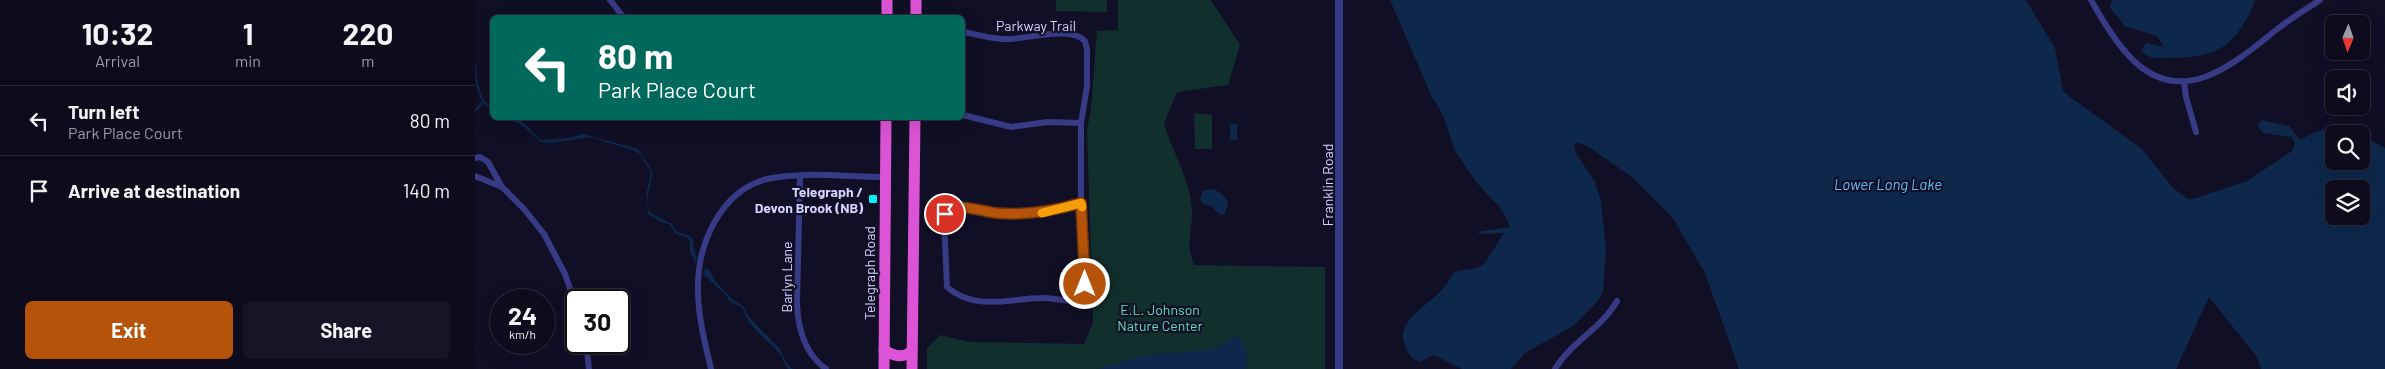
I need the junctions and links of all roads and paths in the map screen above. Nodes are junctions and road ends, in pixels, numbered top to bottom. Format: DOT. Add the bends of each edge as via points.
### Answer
graph roads {
  1 [pos="610,0"];
  2 [pos="887,0"];
  3 [pos="916,0"];
  4 [pos="1339,0"];
  5 [pos="2091,0"];
  6 [pos="2320,0"];
  7 [pos="622,15"];
  8 [pos="887,15"];
  9 [pos="916,15"];
  10 [pos="965,32"];
  11 [pos="2184,82"];
  12 [pos="965,116"];
  13 [pos="886,120"];
  14 [pos="915,120"];
  15 [pos="1081,123"];
  16 [pos="2196,132"];
  17 [pos="475,158"];
  18 [pos="475,176"];
  19 [pos="800,176"];
  20 [pos="885,177"];
  21 [pos="502,186"];
  22 [pos="1081,203"];
  23 [pos="570,289"];
  24 [pos="1617,301"];
  25 [pos="884,350"];
  26 [pos="912,351"];
  27 [pos="587,354"];
  28 [pos="589,369"];
  29 [pos="711,369"];
  30 [pos="826,369"];
  31 [pos="885,369"];
  32 [pos="912,369"];
  33 [pos="1339,369"];
  34 [pos="1555,369"];
  1 -- 7 [label="street"];
  2 -- 8 [label="highway"];
  3 -- 9 [label="highway"];
  4 -- 33 [label="street, Franklin Road"];
  5 -- 11 [label="street" via="2136,63 2157,76"];
  6 -- 11 [label="street" via="2240,60 2210,75"];
  10 -- 15 [label="street, Parkway Trail" via="1005,39 1045,34 1081,37 1087,45 1086,96"];
  11 -- 16 [label="street"];
  12 -- 15 [label="street" via="1011,127 1048,122"];
  13 -- 20 [label="highway, Telegraph Road"];
  14 -- 26 [label="highway"];
  15 -- 22 [label="street, Parkway Trail"];
  17 -- 21 [label="street" via="488,162"];
  18 -- 21 [label="street"];
  19 -- 20 [label="street"];
  19 -- 29 [label="street" via="768,179 748,186 727,203 711,230 699,269 698,290 700,322"];
  19 -- 30 [label="street, Barlyn Lane" via="799,326 811,353"];
  20 -- 25 [label="highway, Telegraph Road"];
  21 -- 23 [label="street" via="544,234"];
  22 -- 22 [label="street, Parkway Trail" via="1028,214 960,206 948,210 944,219 947,287 989,303 1079,297 1085,284"];
  24 -- 34 [label="street" via="1610,313"];
  25 -- 26 [label="highway" via="897,356"];
  25 -- 31 [label="highway, Telegraph Road"];
  26 -- 32 [label="highway"];
  27 -- 28 [label="street"];
}
